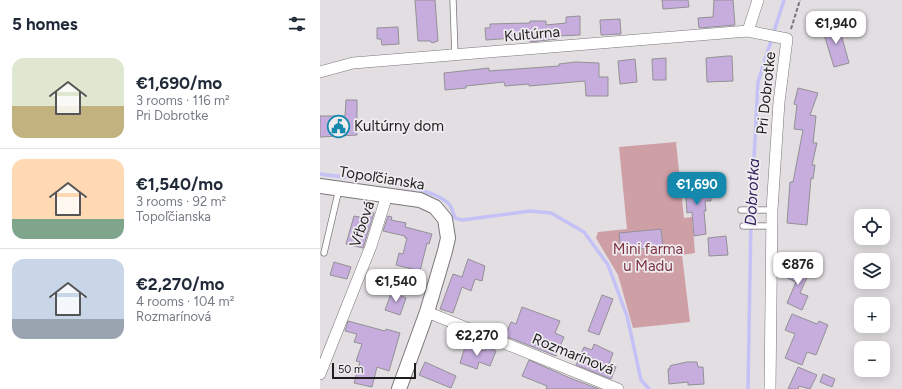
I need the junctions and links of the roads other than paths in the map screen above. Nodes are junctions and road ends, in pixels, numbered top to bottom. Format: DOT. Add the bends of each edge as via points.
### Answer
graph roads {
  1 [pos="453,0"];
  2 [pos="758,0"];
  3 [pos="748,31"];
  4 [pos="787,39"];
  5 [pos="455,55"];
  6 [pos="320,72"];
  7 [pos="320,186"];
  8 [pos="339,188"];
  9 [pos="388,195"];
  10 [pos="741,210"];
  11 [pos="772,210"];
  12 [pos="743,226"];
  13 [pos="772,226"];
  14 [pos="324,253"];
  15 [pos="427,312"];
  16 [pos="320,374"];
  17 [pos="399,389"];
  18 [pos="618,389"];
  19 [pos="770,389"];
  1 -- 5 [label="lane"];
  2 -- 3 [label="street"];
  3 -- 4 [label="street, Kultúrna"];
  3 -- 5 [label="street, Kultúrna"];
  4 -- 11 [label="street, Pri Dobrotke" via="779,102"];
  5 -- 6 [label="street, Kultúrna" via="353,63"];
  7 -- 8 [label="street, Topoľčianska"];
  8 -- 9 [label="street, Topoľčianska"];
  8 -- 14 [label="lane"];
  9 -- 15 [label="street, Topoľčianska" via="430,203 445,220 448,238"];
  9 -- 16 [label="street, Vŕbová" via="371,246"];
  10 -- 11 [label="lane"];
  11 -- 13 [label="street, Pri Dobrotke"];
  12 -- 13 [label="lane"];
  13 -- 19 [label="street, Pri Dobrotke"];
  15 -- 17 [label="street, Topoľčianska"];
  15 -- 18 [label="street, Rozmarínová"];
}
